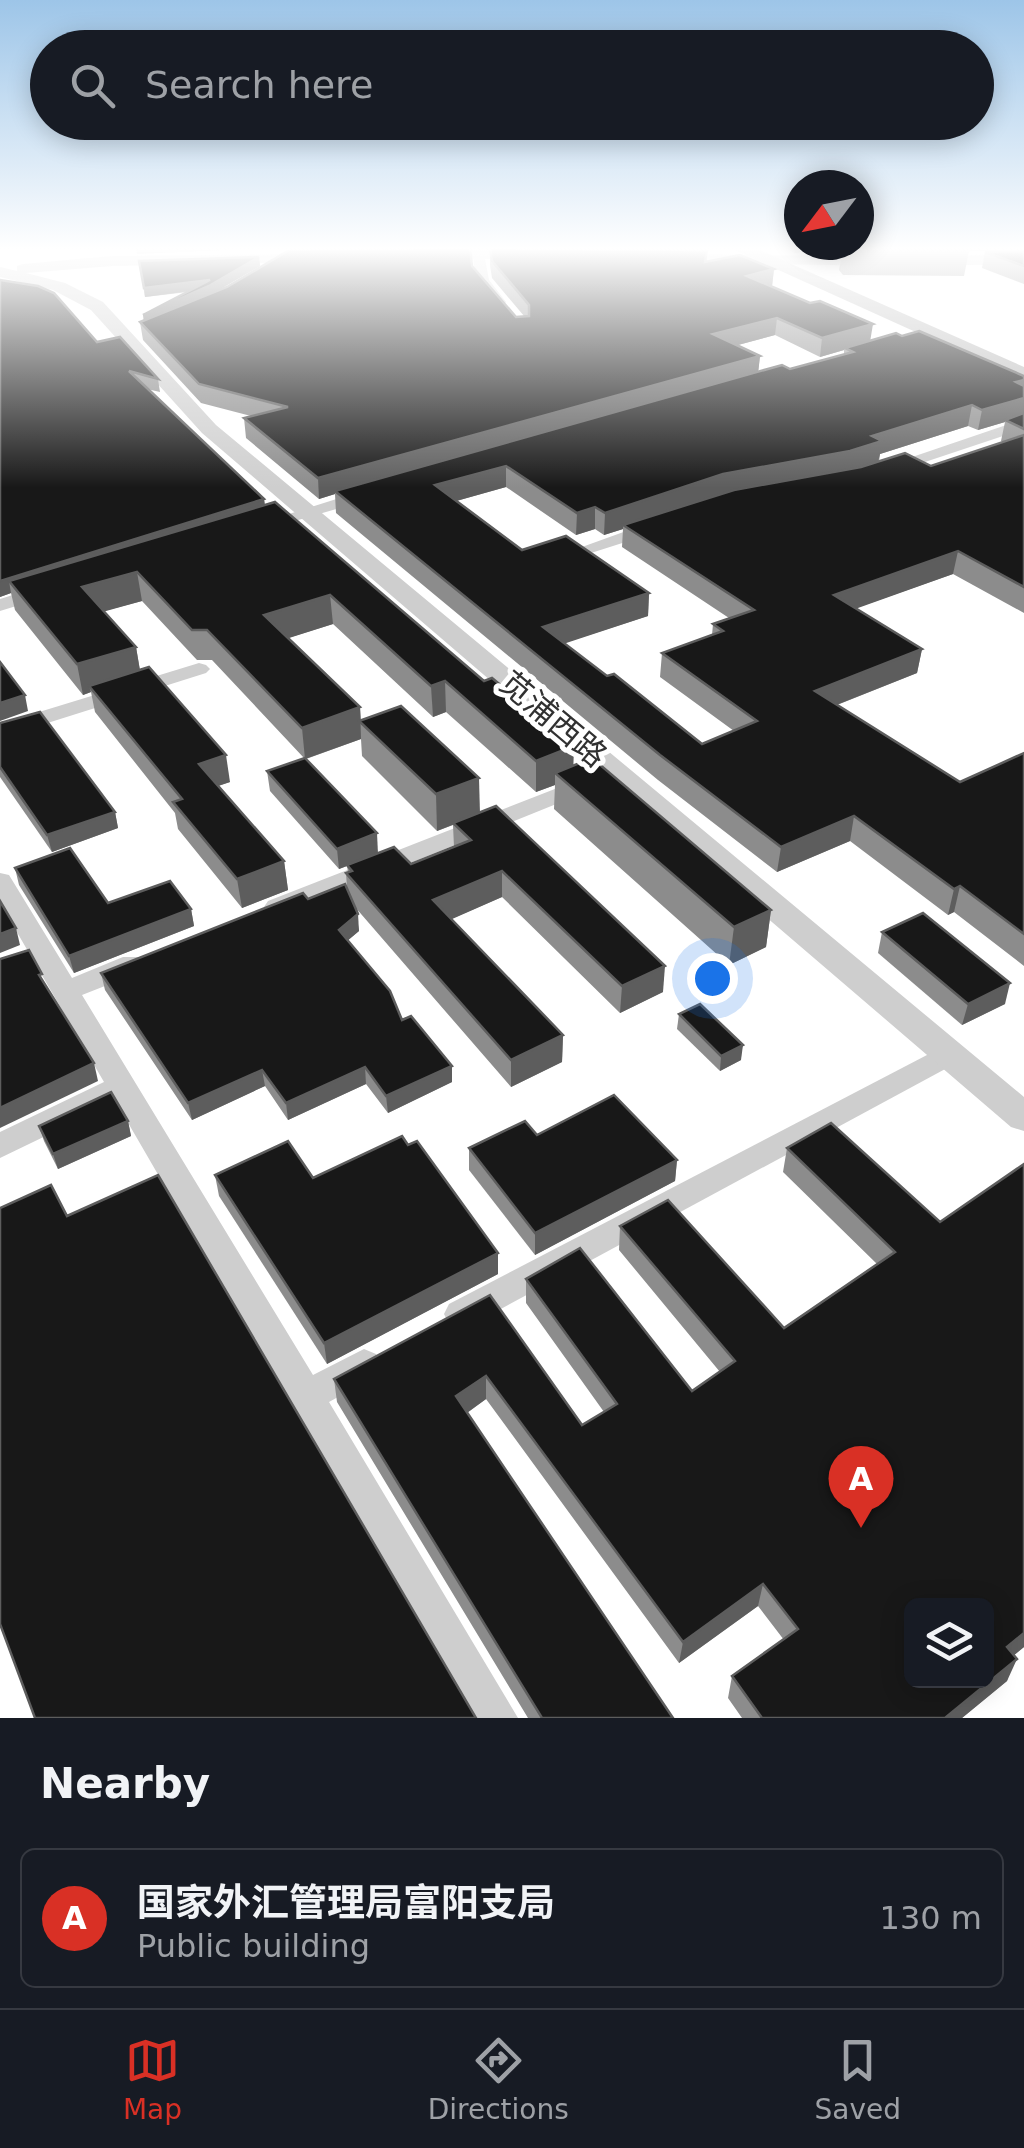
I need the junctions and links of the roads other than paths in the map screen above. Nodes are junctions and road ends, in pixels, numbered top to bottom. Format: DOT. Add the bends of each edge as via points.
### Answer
graph roads {
  1 [pos="138,327"];
  2 [pos="139,327"];
  3 [pos="910,327"];
  4 [pos="911,327"];
  5 [pos="926,335"];
  6 [pos="1024,364"];
  7 [pos="1024,375"];
  8 [pos="1024,424"];
  9 [pos="868,475"];
  10 [pos="376,492"];
  11 [pos="313,510"];
  12 [pos="676,520"];
  13 [pos="234,534"];
  14 [pos="590,547"];
  15 [pos="72,583"];
  16 [pos="0,605"];
  17 [pos="199,669"];
  18 [pos="0,731"];
  19 [pos="616,772"];
  20 [pos="0,881"];
  21 [pos="247,918"];
  22 [pos="155,955"];
  23 [pos="63,992"];
  24 [pos="950,1054"];
  25 [pos="123,1086"];
  26 [pos="1024,1092"];
  27 [pos="1024,1117"];
  28 [pos="0,1146"];
  29 [pos="428,1331"];
  30 [pos="394,1350"];
  31 [pos="307,1396"];
  32 [pos="496,1718"];
  1 -- 11 [label="street, 苋浦西路" via="208,429"];
  2 -- 11 [label="street, 苋浦西路" via="221,425"];
  3 -- 5 [label="main road"];
  4 -- 5 [label="main road"];
  5 -- 6 [label="main road"];
  5 -- 7 [label="main road"];
  8 -- 9 [label="street"];
  10 -- 11 [label="street"];
  11 -- 13 [label="street"];
  11 -- 19 [label="street, 苋浦西路"];
  11 -- 26 [label="street, 苋浦西路"];
  12 -- 14 [label="street"];
  15 -- 16 [label="street"];
  17 -- 18 [label="street"];
  19 -- 21 [label="street"];
  19 -- 24 [label="street, 苋浦西路"];
  20 -- 23 [label="street" via="26,956"];
  22 -- 23 [label="street"];
  23 -- 25 [label="street"];
  24 -- 27 [label="street, 苋浦西路"];
  24 -- 29 [label="street"];
  25 -- 28 [label="street"];
  25 -- 31 [label="street"];
  30 -- 31 [label="street"];
  31 -- 32 [label="street"];
}
